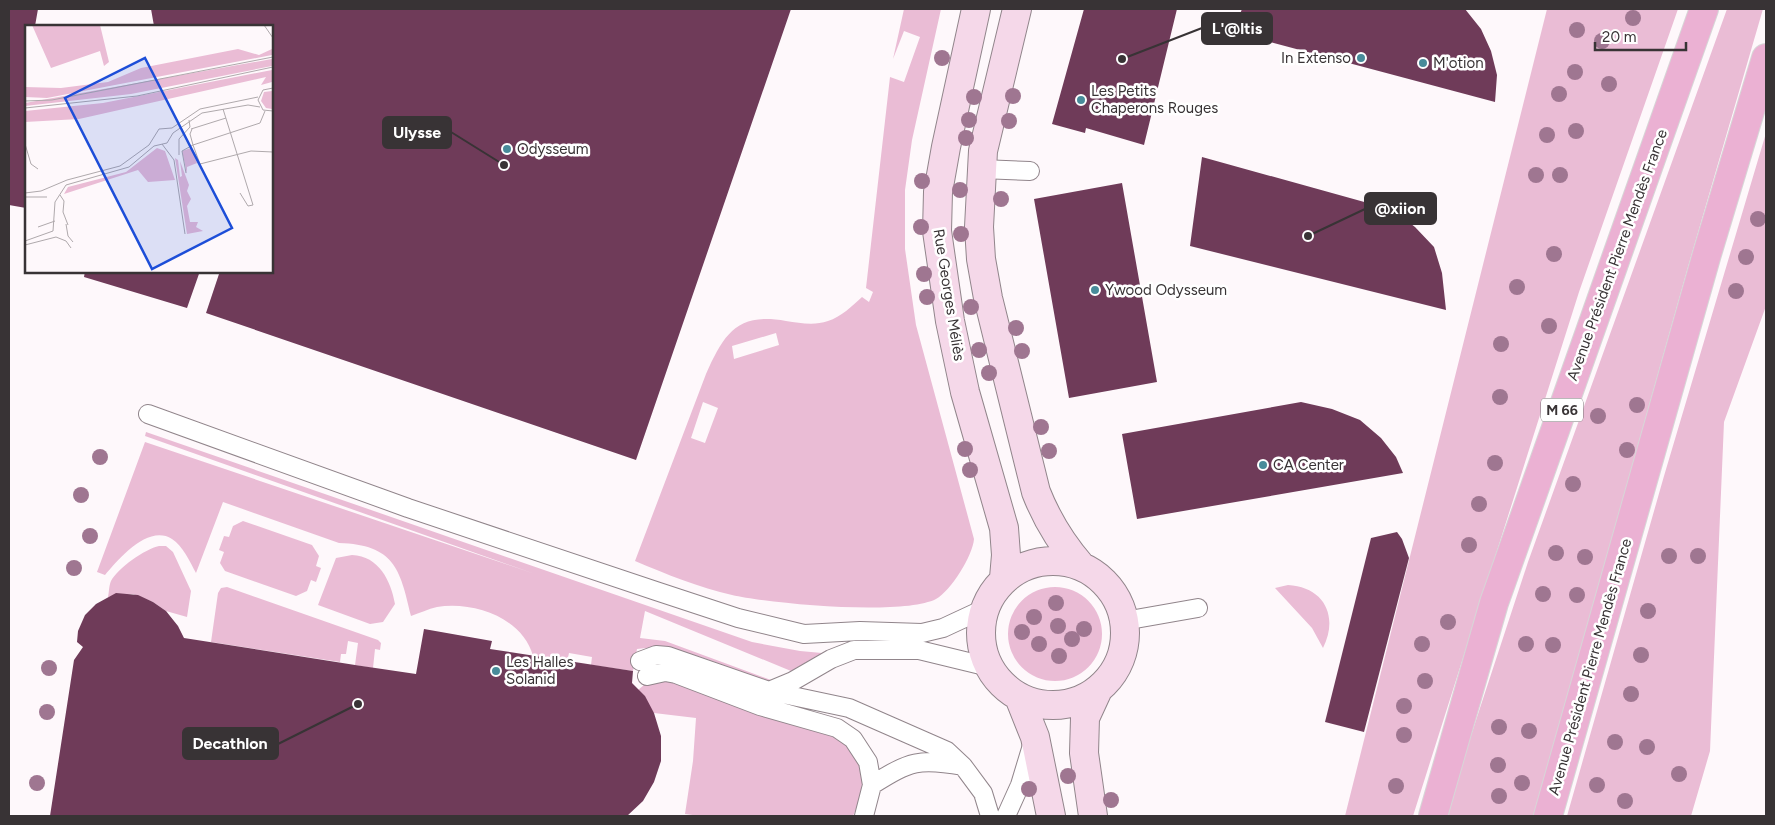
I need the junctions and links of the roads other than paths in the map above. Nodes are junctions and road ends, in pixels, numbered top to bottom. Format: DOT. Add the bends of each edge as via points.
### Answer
graph roads {
  1 [pos="976,9"];
  2 [pos="1016,9"];
  3 [pos="1704,9"];
  4 [pos="1766,58"];
  5 [pos="981,168"];
  6 [pos="1030,171"];
  7 [pos="148,414"];
  8 [pos="1081,566"];
  9 [pos="1004,578"];
  10 [pos="986,608"];
  11 [pos="1198,608"];
  12 [pos="1124,621"];
  13 [pos="989,667"];
  14 [pos="769,691"];
  15 [pos="1097,692"];
  16 [pos="1019,697"];
  17 [pos="1034,737"];
  18 [pos="963,766"];
  19 [pos="872,785"];
  20 [pos="864,816"];
  21 [pos="990,816"];
  22 [pos="1006,816"];
  23 [pos="1051,816"];
  24 [pos="1093,816"];
  25 [pos="1433,816"];
  26 [pos="1548,816"];
  1 -- 9 [label="street, Rue Georges Méliès" via="944,156 938,192 937,231 950,321 965,392 1004,528"];
  2 -- 5 [label="street"];
  3 -- 25 [label="main road, Avenue Président Pierre Mendès France / M 66" via="1494,603"];
  4 -- 26 [label="main road, Avenue Président Pierre Mendès France" via="1707,254"];
  5 -- 6 [label="lane"];
  5 -- 8 [label="street" via="981,259 1034,482 1046,518"];
  7 -- 10 [label="lane" via="408,508 738,618 795,632 922,632 943,628"];
  8 -- 9 [label="street" via="1056,561 1031,564"];
  8 -- 12 [label="street" via="1107,583 1122,609"];
  9 -- 10 [label="street"];
  10 -- 13 [label="street" via="981,628 982,648"];
  11 -- 12 [label="lane"];
  12 -- 15 [label="street" via="1126,640 1117,669"];
  13 -- 14 [label="lane" via="919,650 854,650"];
  13 -- 16 [label="street" via="1002,684"];
  14 -- 18 [label="lane" via="848,708 947,752"];
  14 -- 19 [label="lane" via="668,656 656,655 644,668 676,674 760,706 837,728 853,739 864,755"];
  15 -- 16 [label="street" via="1072,704 1045,706"];
  15 -- 24 [label="street" via="1085,718 1084,752"];
  16 -- 17 [label="street"];
  17 -- 22 [label="lane" via="1020,786"];
  17 -- 23 [label="street"];
  18 -- 19 [label="lane" via="921,761"];
  18 -- 21 [label="lane" via="983,793"];
  19 -- 20 [label="lane"];
}
